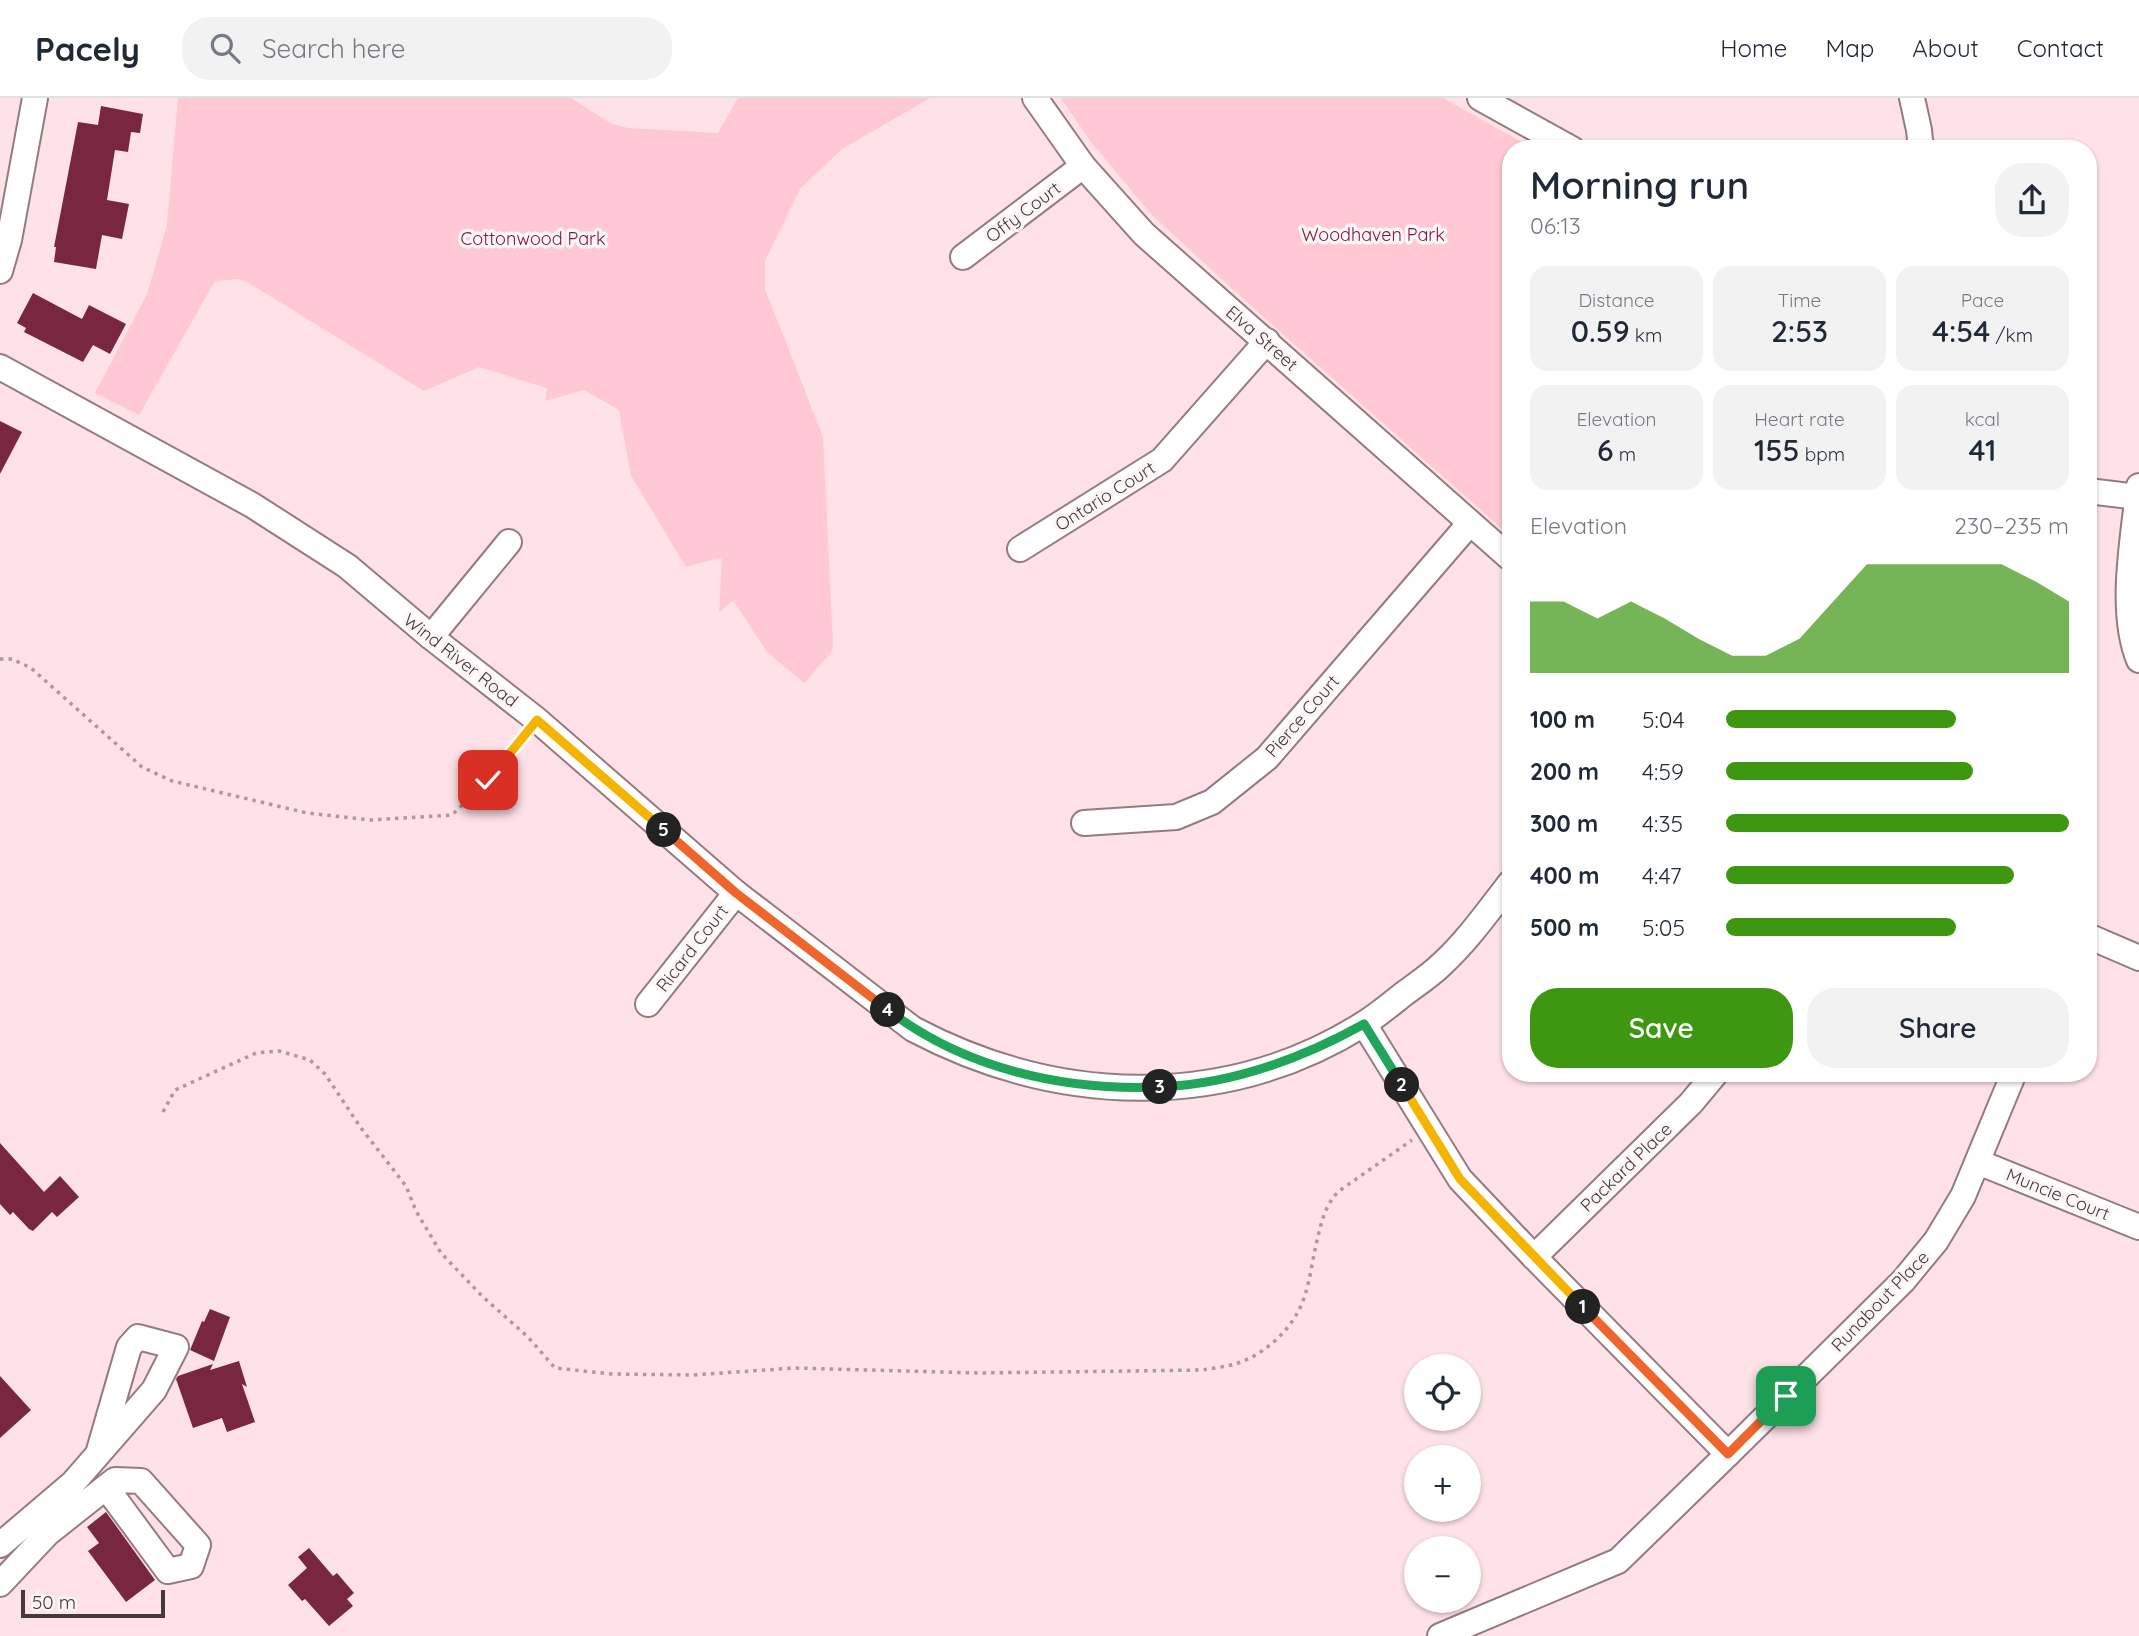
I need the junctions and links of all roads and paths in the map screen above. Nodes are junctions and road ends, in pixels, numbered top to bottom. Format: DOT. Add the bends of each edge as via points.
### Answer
graph roads {
  1 [pos="34,98"];
  2 [pos="1035,98"];
  3 [pos="1480,98"];
  4 [pos="1912,98"];
  5 [pos="1556,140"];
  6 [pos="1920,140"];
  7 [pos="1083,166"];
  8 [pos="963,257"];
  9 [pos="0,271"];
  10 [pos="1267,341"];
  11 [pos="0,367"];
  12 [pos="2097,491"];
  13 [pos="2138,492"];
  14 [pos="1470,523"];
  15 [pos="509,542"];
  16 [pos="1020,549"];
  17 [pos="1502,551"];
  18 [pos="430,637"];
  19 [pos="0,659"];
  20 [pos="2139,660"];
  21 [pos="537,720"];
  22 [pos="1084,823"];
  23 [pos="736,893"];
  24 [pos="1502,893"];
  25 [pos="2097,940"];
  26 [pos="2139,958"];
  27 [pos="648,1004"];
  28 [pos="1364,1024"];
  29 [pos="1708,1082"];
  30 [pos="2010,1082"];
  31 [pos="163,1112"];
  32 [pos="1428,1129"];
  33 [pos="1978,1162"];
  34 [pos="2139,1227"];
  35 [pos="1534,1258"];
  36 [pos="98,1454"];
  37 [pos="1728,1454"];
  38 [pos="106,1487"];
  39 [pos="0,1545"];
  40 [pos="0,1584"];
  41 [pos="1440,1636"];
  1 -- 9 [label="street"];
  2 -- 7 [label="street, Elva Street"];
  3 -- 5 [label="street"];
  4 -- 6 [label="street"];
  7 -- 8 [label="street, Offy Court"];
  7 -- 10 [label="street, Elva Street" via="1152,242"];
  10 -- 14 [label="street, Elva Street"];
  10 -- 16 [label="street, Ontario Court" via="1162,460"];
  11 -- 18 [label="street, Wind River Road" via="252,505 347,566"];
  12 -- 13 [label="street"];
  13 -- 20 [label="street" via="2129,623"];
  14 -- 17 [label="street, Elva Street"];
  14 -- 22 [label="street, Pierce Court" via="1267,758 1212,802 1176,817"];
  15 -- 18 [label="street"];
  18 -- 21 [label="street, Wind River Road"];
  19 -- 21 [label="path" via="31,668 142,767 172,780 307,814 371,820 452,816"];
  21 -- 23 [label="street, Wind River Road"];
  23 -- 27 [label="street, Ricard Court"];
  23 -- 28 [label="street, Wind River Road" via="913,1029 972,1058 1036,1077 1124,1088 1204,1083 1271,1067"];
  24 -- 28 [label="street, Wind River Road" via="1443,964"];
  25 -- 26 [label="street"];
  28 -- 32 [label="street"];
  29 -- 35 [label="street, Packard Place"];
  30 -- 33 [label="street, Runabout Place"];
  31 -- 32 [label="path" via="174,1090 256,1053 279,1051 310,1060 406,1186 441,1252 474,1287 555,1368 612,1374 693,1375 794,1368 979,1373 1203,1370 1234,1364 1271,1343 1293,1320 1304,1300 1331,1199"];
  32 -- 35 [label="street" via="1460,1179"];
  33 -- 34 [label="street, Muncie Court"];
  33 -- 37 [label="street, Runabout Place" via="1936,1241 1903,1281"];
  35 -- 37 [label="street"];
  36 -- 39 [label="street" via="73,1483"];
  37 -- 41 [label="street, Runabout Place" via="1618,1561"];
  38 -- 40 [label="street" via="48,1533"];
}
